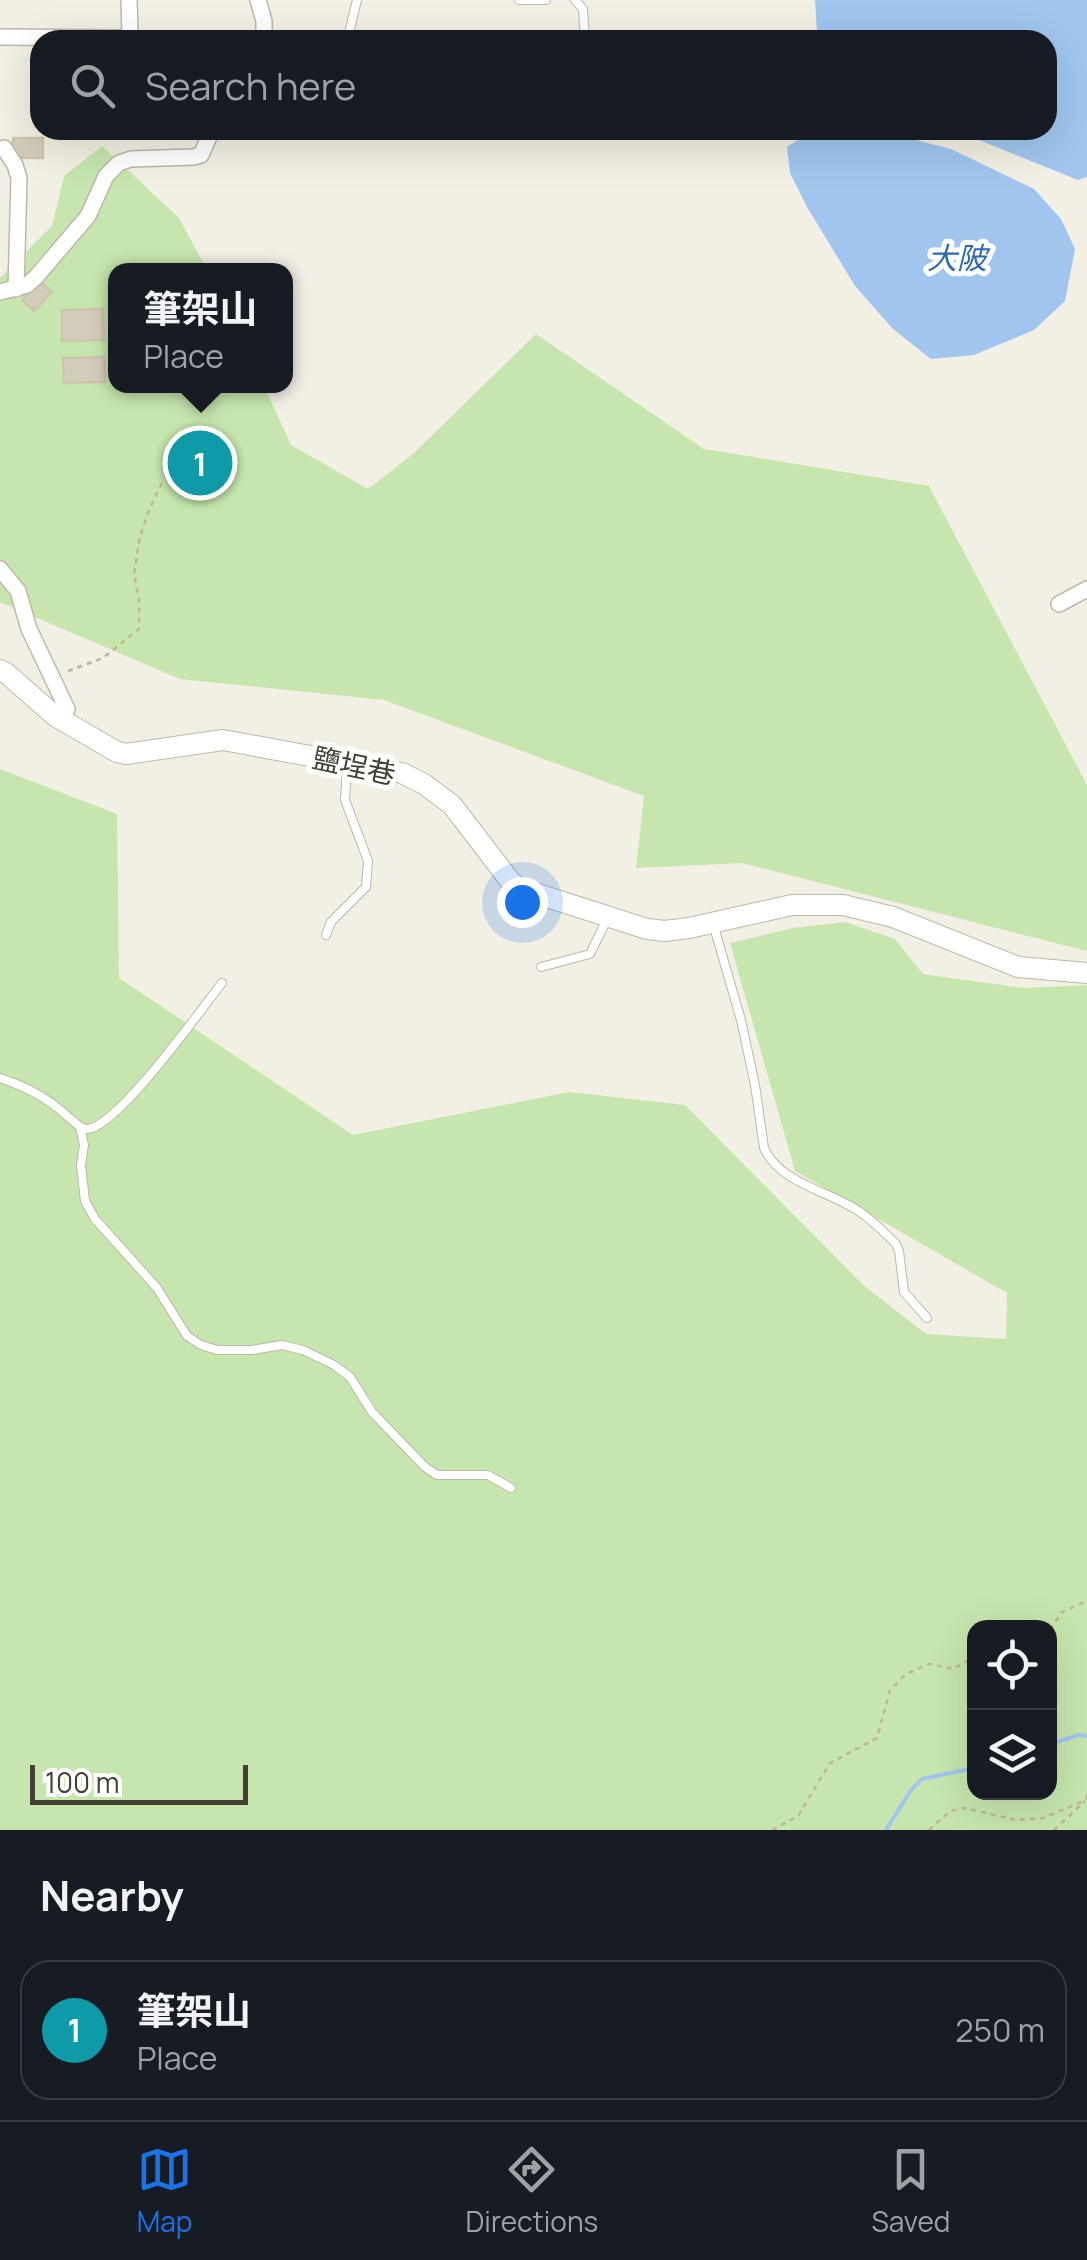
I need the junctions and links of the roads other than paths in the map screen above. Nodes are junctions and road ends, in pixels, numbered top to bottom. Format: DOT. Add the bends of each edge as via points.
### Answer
graph roads {
  1 [pos="129,0"];
  2 [pos="258,0"];
  3 [pos="358,0"];
  4 [pos="520,0"];
  5 [pos="546,0"];
  6 [pos="575,0"];
  7 [pos="130,30"];
  8 [pos="265,30"];
  9 [pos="350,30"];
  10 [pos="584,30"];
  11 [pos="0,37"];
  12 [pos="30,37"];
  13 [pos="208,140"];
  14 [pos="4,148"];
  15 [pos="8,290"];
  16 [pos="0,569"];
  17 [pos="1087,588"];
  18 [pos="1059,604"];
  19 [pos="0,670"];
  20 [pos="56,716"];
  21 [pos="348,762"];
  22 [pos="610,915"];
  23 [pos="712,923"];
  24 [pos="326,935"];
  25 [pos="541,967"];
  26 [pos="1087,973"];
  27 [pos="222,983"];
  28 [pos="0,1078"];
  29 [pos="80,1127"];
  30 [pos="926,1318"];
  31 [pos="511,1488"];
  1 -- 7 [label="street"];
  2 -- 8 [label="street"];
  3 -- 9 [label="lane"];
  4 -- 5 [label="lane"];
  6 -- 10 [label="lane"];
  11 -- 12 [label="street"];
  13 -- 15 [label="street" via="201,155 131,159 110,169 79,228 28,285"];
  14 -- 15 [label="street" via="19,178"];
  16 -- 20 [label="street" via="18,591 67,709"];
  17 -- 18 [label="street"];
  19 -- 20 [label="street, 鹽埕巷"];
  20 -- 21 [label="street, 鹽埕巷" via="126,754 223,740"];
  21 -- 22 [label="street, 鹽埕巷" via="402,772 440,795 522,889"];
  21 -- 24 [label="lane" via="345,800 368,861 366,887"];
  22 -- 23 [label="street, 鹽埕巷" via="665,931"];
  22 -- 25 [label="lane" via="590,954"];
  23 -- 26 [label="street, 鹽埕巷" via="792,905 843,906 893,917 1018,967"];
  23 -- 30 [label="lane" via="741,1020 768,1157 860,1212 896,1244 904,1292"];
  27 -- 29 [label="lane" via="130,1099 95,1127"];
  28 -- 29 [label="lane" via="32,1091"];
  29 -- 31 [label="lane" via="85,1201 187,1336 217,1350 282,1345 334,1365 425,1468 437,1475 488,1475"];
}
